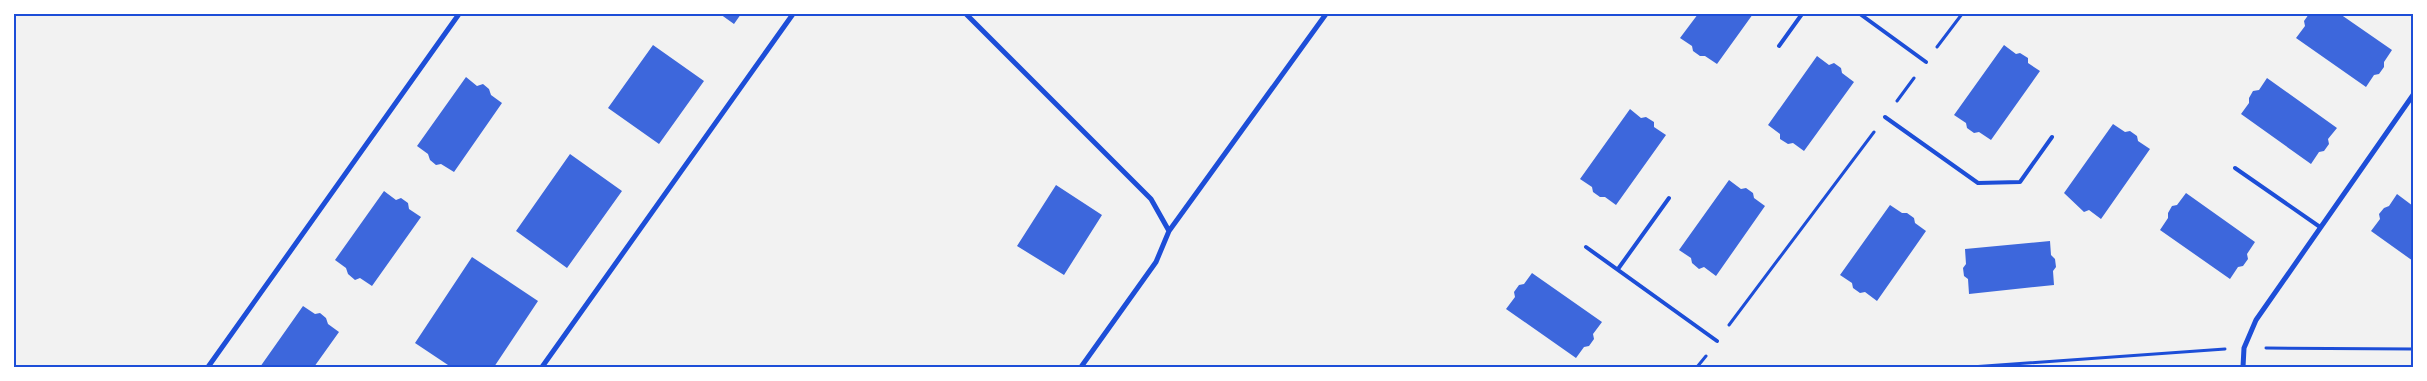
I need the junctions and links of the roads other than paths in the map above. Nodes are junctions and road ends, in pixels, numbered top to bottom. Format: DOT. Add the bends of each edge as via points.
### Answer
graph roads {
  1 [pos="459,14"];
  2 [pos="793,14"];
  3 [pos="966,14"];
  4 [pos="1326,14"];
  5 [pos="1802,14"];
  6 [pos="1860,14"];
  7 [pos="1779,46"];
  8 [pos="1926,62"];
  9 [pos="2413,95"];
  10 [pos="1885,117"];
  11 [pos="2052,137"];
  12 [pos="2235,168"];
  13 [pos="1669,198"];
  14 [pos="2320,228"];
  15 [pos="1169,231"];
  16 [pos="1586,247"];
  17 [pos="1618,270"];
  18 [pos="1717,341"];
  19 [pos="208,367"];
  20 [pos="542,367"];
  21 [pos="1081,367"];
  22 [pos="2243,367"];
  1 -- 19 [label="street"];
  2 -- 20 [label="street"];
  3 -- 15 [label="street" via="1151,198"];
  4 -- 15 [label="street"];
  5 -- 7 [label="lane"];
  6 -- 8 [label="lane"];
  9 -- 14 [label="street"];
  10 -- 11 [label="lane" via="1978,183 2020,182"];
  12 -- 14 [label="lane"];
  13 -- 17 [label="lane"];
  14 -- 22 [label="street" via="2256,320 2244,348"];
  15 -- 21 [label="street" via="1156,262"];
  16 -- 17 [label="lane"];
  17 -- 18 [label="lane"];
}
